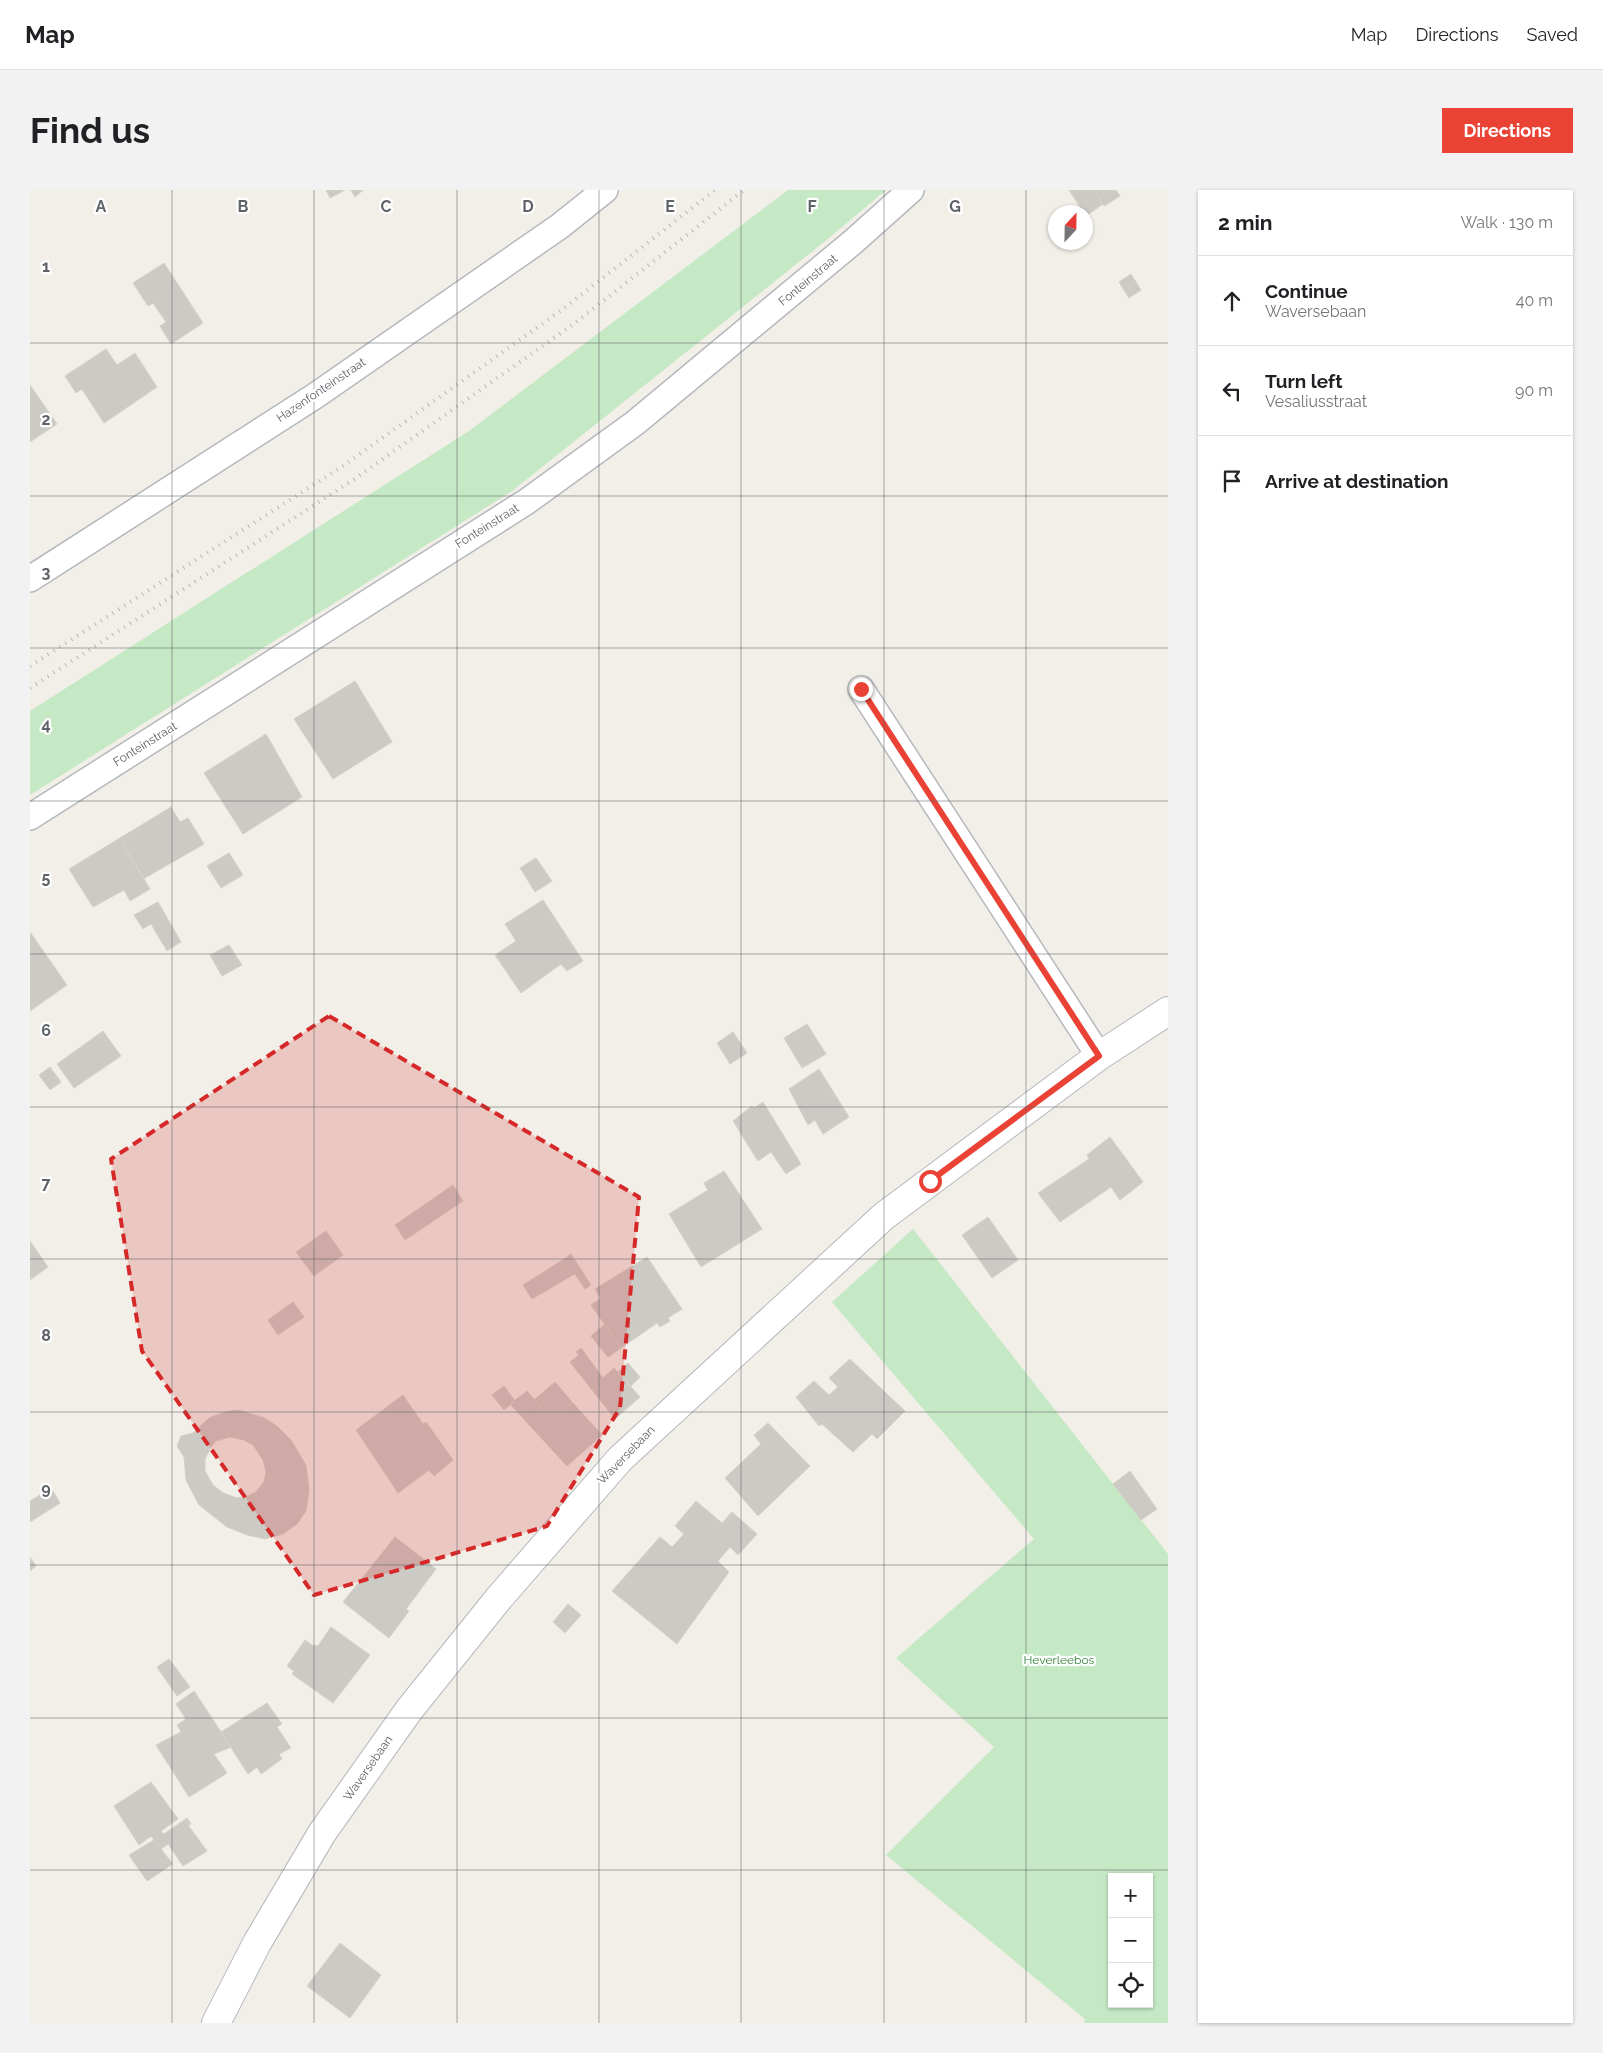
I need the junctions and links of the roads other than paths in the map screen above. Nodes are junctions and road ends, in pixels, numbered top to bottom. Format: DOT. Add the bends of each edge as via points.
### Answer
graph roads {
  1 [pos="604,190"];
  2 [pos="910,190"];
  3 [pos="30,579"];
  4 [pos="861,689"];
  5 [pos="30,817"];
  6 [pos="1168,1011"];
  7 [pos="1099,1056"];
  8 [pos="216,2023"];
  1 -- 3 [label="street, Hazenfonteinstraat" via="560,226 315,396"];
  2 -- 5 [label="street, Fonteinstraat" via="854,241 635,423 526,502"];
  4 -- 7 [label="street"];
  6 -- 7 [label="street, Waversebaan"];
  7 -- 8 [label="street, Waversebaan" via="884,1216 620,1458 499,1598 409,1710 322,1833 257,1943"];
}
